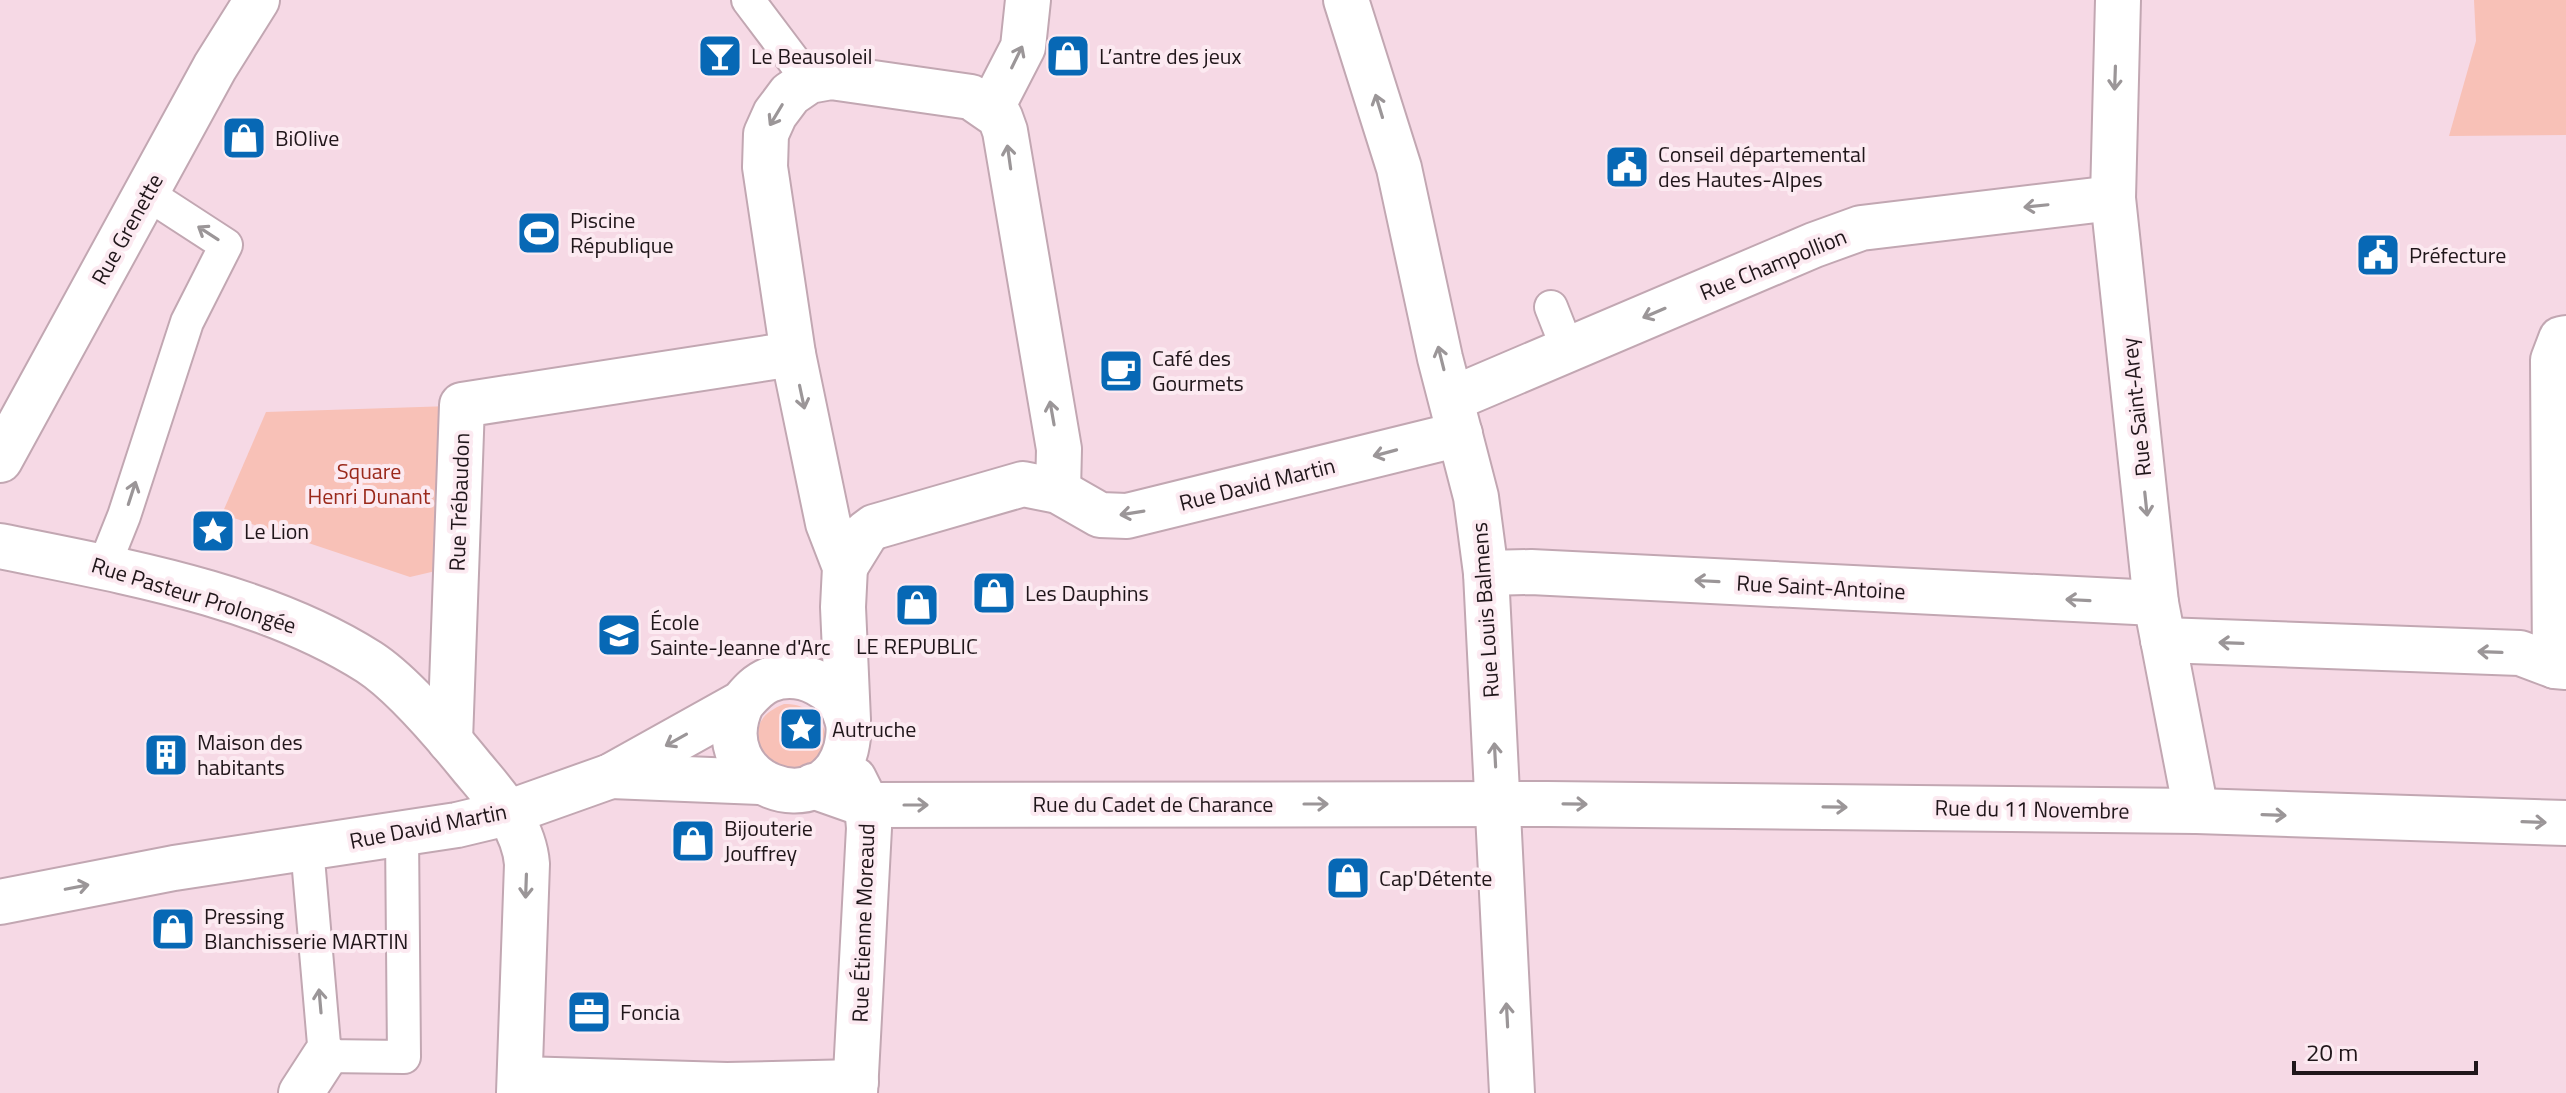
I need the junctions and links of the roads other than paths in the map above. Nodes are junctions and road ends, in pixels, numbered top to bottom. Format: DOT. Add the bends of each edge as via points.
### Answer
graph roads {
  1 [pos="257,0"];
  2 [pos="748,0"];
  3 [pos="1028,0"];
  4 [pos="1346,0"];
  5 [pos="2118,0"];
  6 [pos="809,81"];
  7 [pos="991,109"];
  8 [pos="146,193"];
  9 [pos="2113,198"];
  10 [pos="1551,307"];
  11 [pos="2566,338"];
  12 [pos="1568,350"];
  13 [pos="793,354"];
  14 [pos="1456,416"];
  15 [pos="0,460"];
  16 [pos="1058,491"];
  17 [pos="0,546"];
  18 [pos="104,566"];
  19 [pos="1486,573"];
  20 [pos="844,587"];
  21 [pos="2160,622"];
  22 [pos="2560,666"];
  23 [pos="786,676"];
  24 [pos="742,703"];
  25 [pos="450,741"];
  26 [pos="835,755"];
  27 [pos="611,776"];
  28 [pos="760,782"];
  29 [pos="1497,804"];
  30 [pos="867,805"];
  31 [pos="2196,811"];
  32 [pos="507,813"];
  33 [pos="2566,823"];
  34 [pos="402,833"];
  35 [pos="307,847"];
  36 [pos="0,902"];
  37 [pos="325,1056"];
  38 [pos="519,1086"];
  39 [pos="855,1088"];
  40 [pos="301,1093"];
  41 [pos="1512,1093"];
  1 -- 8 [label="street, Rue Grenette"];
  2 -- 6 [label="lane"];
  7 -- 3 [label="street, one-way" via="1023,47"];
  14 -- 4 [label="street, Rue Louis Balmens, one-way" via="1399,168"];
  5 -- 9 [label="street, Rue Saint-Arey, one-way"];
  6 -- 7 [label="street" via="831,77 960,94"];
  6 -- 13 [label="street, one-way" via="790,94 766,134 765,167"];
  16 -- 7 [label="street, one-way" via="1059,449 1005,131"];
  8 -- 15 [label="street, Rue Grenette"];
  18 -- 8 [label="lane, one-way" via="187,322 226,245"];
  9 -- 12 [label="street, Rue Champollion, one-way" via="1861,228"];
  9 -- 21 [label="street, Rue Saint-Arey, one-way"];
  10 -- 12 [label="lane"];
  11 -- 22 [label="street" via="2553,360"];
  12 -- 14 [label="street, Rue Champollion"];
  13 -- 20 [label="street, one-way"];
  13 -- 25 [label="street, Rue Trébaudon" via="462,405"];
  14 -- 16 [label="street, Rue David Martin, one-way" via="1127,516 1100,515"];
  14 -- 19 [label="street, Rue Louis Balmens" via="1476,497"];
  16 -- 20 [label="street, Rue David Martin" via="1023,484 887,522 866,533"];
  17 -- 18 [label="street, Rue Pasteur Prolongée"];
  18 -- 25 [label="street, Rue Pasteur Prolongée" via="231,601 314,632 371,664"];
  21 -- 19 [label="street, Rue Saint-Antoine, one-way" via="1531,572"];
  29 -- 19 [label="street, Rue Louis Balmens, one-way"];
  20 -- 23 [label="street, Rue David Martin"];
  20 -- 26 [label="street"];
  22 -- 21 [label="street, Rue Saint-Antoine, one-way" via="2520,653"];
  21 -- 31 [label="street, Rue Saint-Arey"];
  23 -- 24 [label="street, Rue David Martin" via="769,680"];
  23 -- 26 [label="street, Rue Étienne Moreaud" via="818,682 842,705"];
  24 -- 27 [label="street, Rue David Martin, one-way"];
  24 -- 28 [label="street" via="735,717 735,746"];
  25 -- 32 [label="street, Rue Pasteur Prolongée"];
  26 -- 28 [label="street" via="800,791"];
  26 -- 30 [label="street, Rue Étienne Moreaud"];
  27 -- 28 [label="street"];
  27 -- 32 [label="street, Rue David Martin"];
  30 -- 29 [label="street, Rue du Cadet de Charance, one-way"];
  29 -- 31 [label="street, Rue du 11 Novembre, one-way"];
  41 -- 29 [label="street, Rue Louis Balmens, one-way"];
  30 -- 39 [label="street, Rue Étienne Moreaud"];
  31 -- 33 [label="street, Rue du 11 Novembre, one-way"];
  32 -- 34 [label="street, Rue David Martin"];
  32 -- 38 [label="street, Rue Pasteur Prolongée, one-way" via="525,845 527,864"];
  34 -- 35 [label="street, Rue David Martin"];
  34 -- 37 [label="lane" via="404,1057"];
  36 -- 35 [label="street, Rue David Martin, one-way"];
  37 -- 35 [label="lane, one-way"];
  37 -- 40 [label="street"];
  38 -- 39 [label="street"];
}
